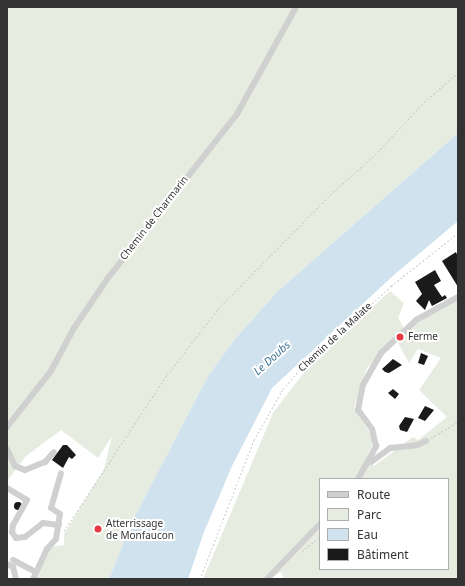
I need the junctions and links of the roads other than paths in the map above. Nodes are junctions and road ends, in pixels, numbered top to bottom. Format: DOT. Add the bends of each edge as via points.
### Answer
graph roads {
  1 [pos="296,7"];
  2 [pos="458,297"];
  3 [pos="7,427"];
  4 [pos="426,441"];
  5 [pos="7,449"];
  6 [pos="54,452"];
  7 [pos="369,463"];
  8 [pos="61,473"];
  9 [pos="359,478"];
  10 [pos="7,488"];
  11 [pos="59,525"];
  12 [pos="319,525"];
  13 [pos="13,560"];
  14 [pos="7,564"];
  15 [pos="36,572"];
  16 [pos="16,579"];
  17 [pos="33,579"];
  18 [pos="267,579"];
  1 -- 3 [label="street, Chemin de Charmarin" via="237,114 108,278 74,328 51,371"];
  2 -- 7 [label="street" via="416,320 381,353 373,367 358,400 360,416 376,437 376,446"];
  4 -- 7 [label="street" via="390,448"];
  5 -- 6 [label="street" via="15,466 25,470 46,462"];
  7 -- 9 [label="street"];
  8 -- 11 [label="street" via="51,508 60,514"];
  10 -- 11 [label="street" via="27,500 13,525 12,532 16,538 24,537 43,523"];
  11 -- 15 [label="street" via="56,540 47,550"];
  12 -- 18 [label="street"];
  13 -- 15 [label="street"];
  14 -- 16 [label="street" via="13,567"];
  15 -- 17 [label="street"];
}
